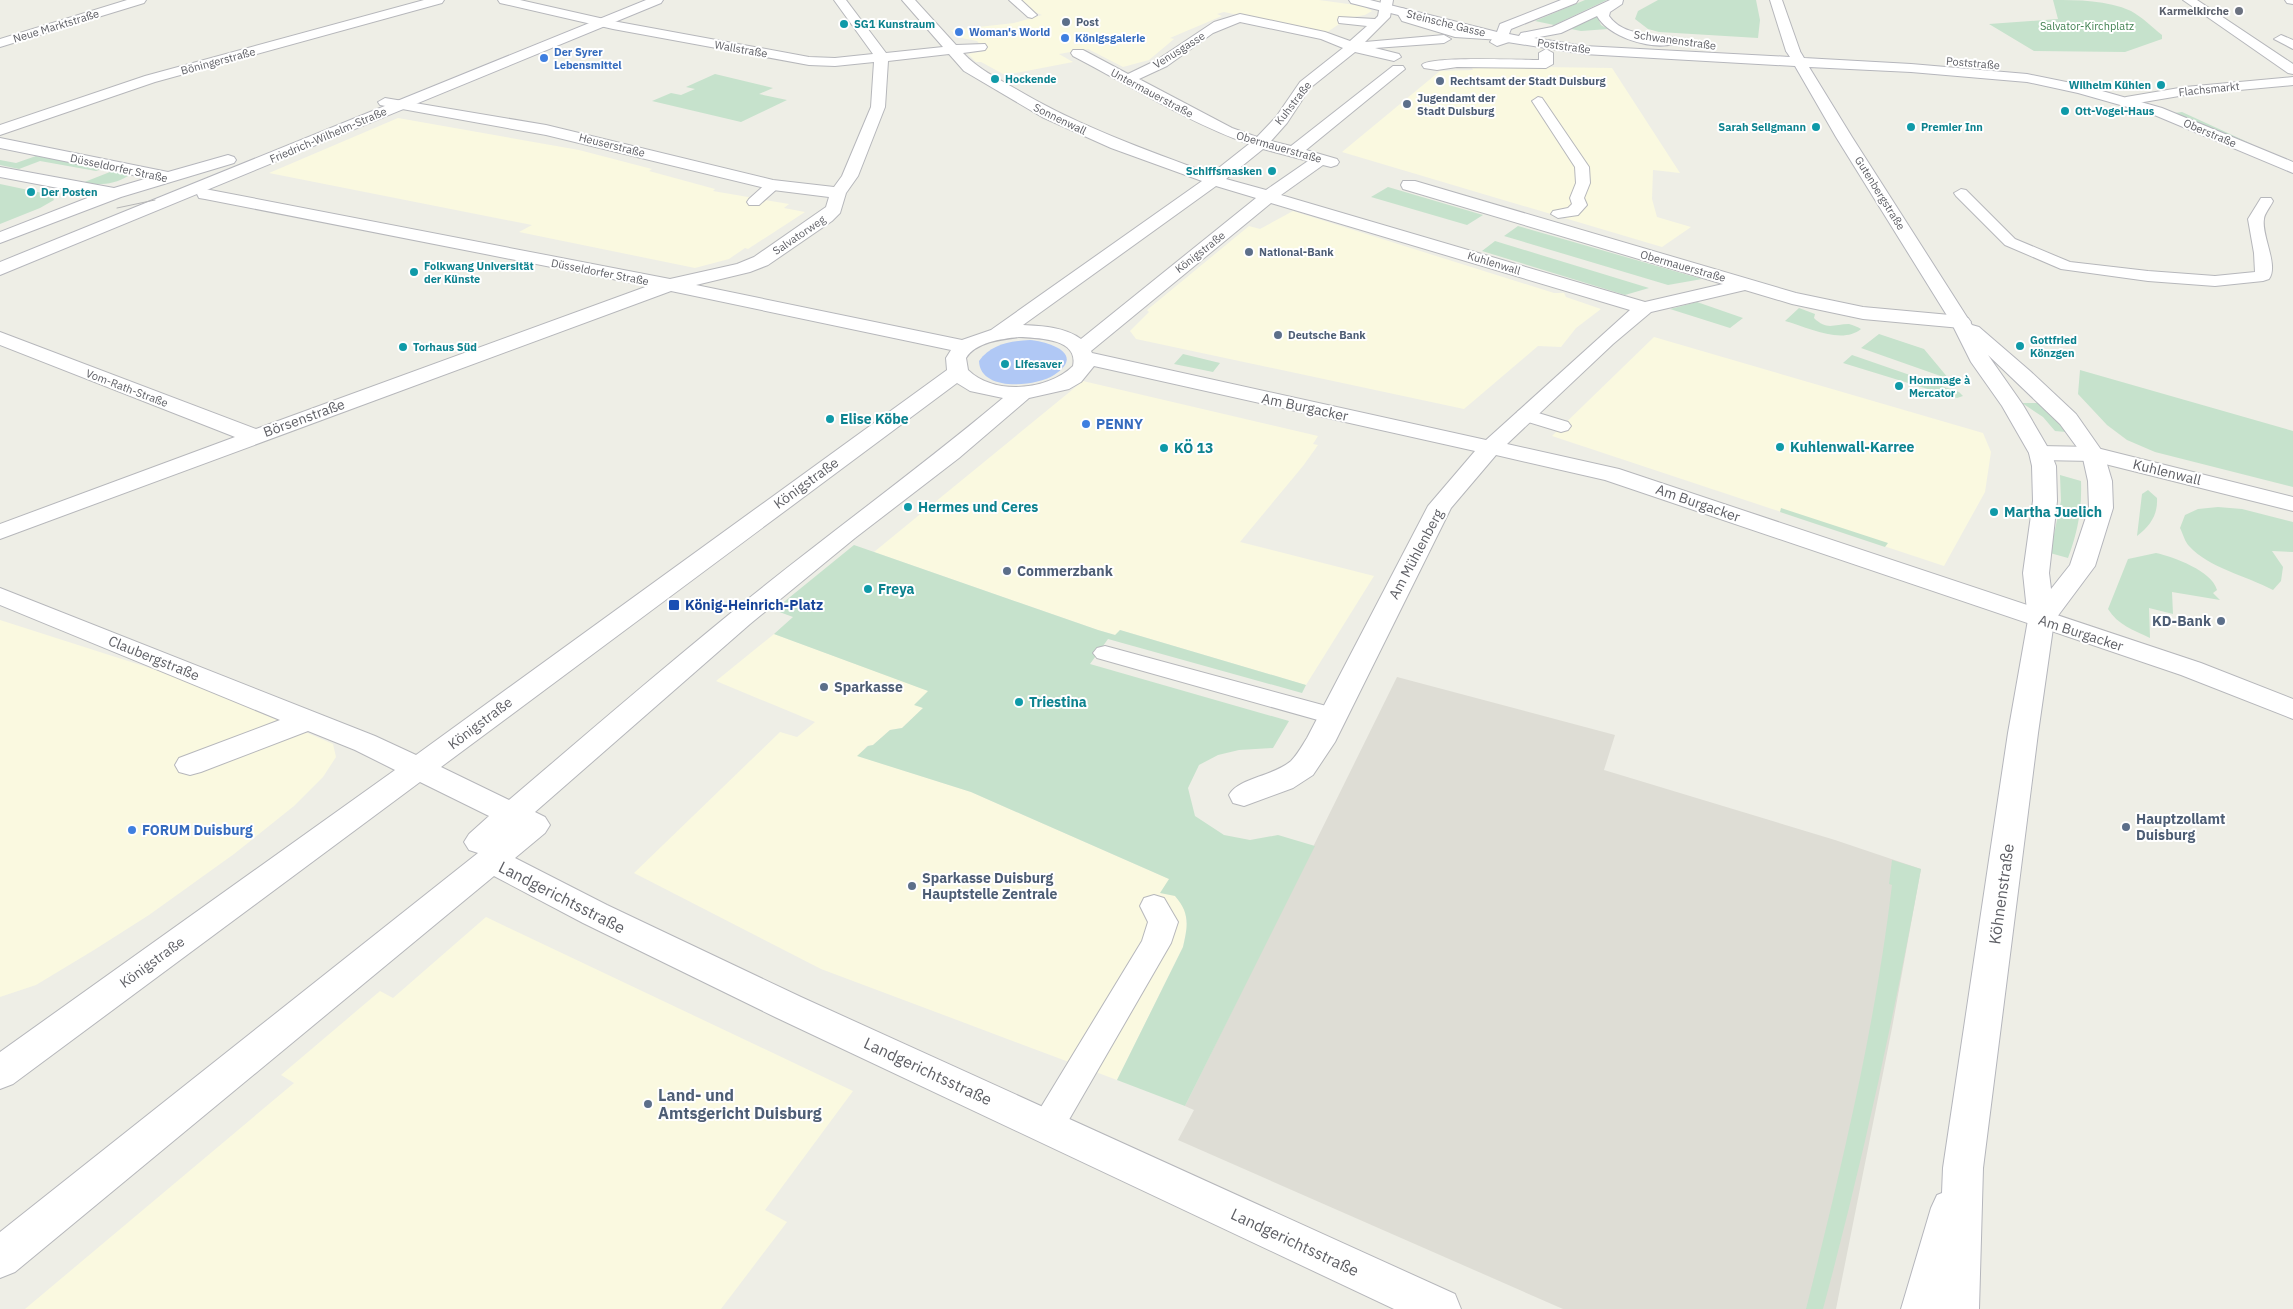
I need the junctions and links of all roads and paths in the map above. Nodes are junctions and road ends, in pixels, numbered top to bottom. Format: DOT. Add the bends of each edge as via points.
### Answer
graph roads {
  1 [pos="140,0"];
  2 [pos="438,0"];
  3 [pos="504,0"];
  4 [pos="631,0"];
  5 [pos="657,0"];
  6 [pos="840,0"];
  7 [pos="908,0"];
  8 [pos="1014,0"];
  9 [pos="1355,0"];
  10 [pos="1572,0"];
  11 [pos="1776,0"];
  12 [pos="2189,0"];
  13 [pos="1387,2"];
  14 [pos="1615,2"];
  15 [pos="1032,15"];
  16 [pos="585,19"];
  17 [pos="1344,20"];
  18 [pos="602,22"];
  19 [pos="1377,23"];
  20 [pos="1541,34"];
  21 [pos="1503,36"];
  22 [pos="1444,39"];
  23 [pos="0,43"];
  24 [pos="980,47"];
  25 [pos="1352,47"];
  26 [pos="952,48"];
  27 [pos="1738,48"];
  28 [pos="1078,53"];
  29 [pos="1546,53"];
  30 [pos="882,57"];
  31 [pos="1797,57"];
  32 [pos="1430,65"];
  33 [pos="2293,70"];
  34 [pos="1127,80"];
  35 [pos="2293,81"];
  36 [pos="2150,96"];
  37 [pos="1538,101"];
  38 [pos="2126,101"];
  39 [pos="393,103"];
  40 [pos="0,130"];
  41 [pos="1227,131"];
  42 [pos="0,143"];
  43 [pos="1260,143"];
  44 [pos="1294,152"];
  45 [pos="1326,160"];
  46 [pos="2293,163"];
  47 [pos="2293,168"];
  48 [pos="0,172"];
  49 [pos="169,177"];
  50 [pos="1213,180"];
  51 [pos="773,185"];
  52 [pos="1409,185"];
  53 [pos="1243,188"];
  54 [pos="198,192"];
  55 [pos="838,193"];
  56 [pos="1961,193"];
  57 [pos="115,194"];
  58 [pos="1270,195"];
  59 [pos="754,202"];
  60 [pos="2266,202"];
  61 [pos="1553,220"];
  62 [pos="0,238"];
  63 [pos="0,269"];
  64 [pos="1746,284"];
  65 [pos="670,285"];
  66 [pos="609,306"];
  67 [pos="1644,308"];
  68 [pos="1961,322"];
  69 [pos="998,334"];
  70 [pos="0,338"];
  71 [pos="1083,354"];
  72 [pos="962,359"];
  73 [pos="1024,392"];
  74 [pos="1525,415"];
  75 [pos="1562,426"];
  76 [pos="253,436"];
  77 [pos="1492,446"];
  78 [pos="2040,453"];
  79 [pos="2093,454"];
  80 [pos="2293,504"];
  81 [pos="0,532"];
  82 [pos="0,596"];
  83 [pos="2041,620"];
  84 [pos="1105,654"];
  85 [pos="2293,710"];
  86 [pos="1332,716"];
  87 [pos="308,720"];
  88 [pos="190,765"];
  89 [pos="418,769"];
  90 [pos="1244,795"];
  91 [pos="512,815"];
  92 [pos="485,851"];
  93 [pos="1154,906"];
  94 [pos="0,1073"];
  95 [pos="1047,1126"];
  96 [pos="1963,1168"];
  97 [pos="0,1258"];
  98 [pos="1440,1309"];
  99 [pos="1922,1309"];
  100 [pos="1958,1309"];
  1 -- 23 [label="street, Neue Marktstraße"];
  2 -- 40 [label="street, Böningerstraße" via="126,87"];
  3 -- 16 [label="street, Wallstraße"];
  4 -- 16 [label="street, Friedrich-Wilhelm-Straße"];
  5 -- 18 [label="street, Friedrich-Wilhelm-Straße"];
  6 -- 30 [label="street"];
  7 -- 26 [label="street, Sonnenwall"];
  8 -- 15 [label="lane"];
  9 -- 13 [label="street, Steinsche Gasse"];
  10 -- 21 [label="street"];
  11 -- 31 [label="street, Gutenbergstraße" via="1786,38"];
  12 -- 33 [label="street"];
  13 -- 19 [label="street, Kuhstraße" via="1384,16"];
  13 -- 21 [label="street, Steinsche Gasse"];
  13 -- 21 [label="street, Steinsche Gasse" via="1401,11"];
  14 -- 20 [label="street, Schwanenstraße"];
  14 -- 27 [label="street, Schwanenstraße" via="1603,16 1609,25 1622,32 1658,40"];
  16 -- 18 [label="street, Wallstraße"];
  16 -- 39 [label="street, Friedrich-Wilhelm-Straße"];
  17 -- 19 [label="street"];
  18 -- 30 [label="street, Wallstraße" via="809,61"];
  18 -- 39 [label="street, Friedrich-Wilhelm-Straße"];
  19 -- 25 [label="street, Kuhstraße"];
  20 -- 21 [label="street, Poststraße"];
  20 -- 27 [label="street, Poststraße" via="1622,44"];
  21 -- 31 [label="street, Poststraße" via="1617,53"];
  22 -- 25 [label="street"];
  24 -- 26 [label="street, Wallstraße"];
  25 -- 34 [label="street, Venusgasse" via="1324,36 1240,18 1231,19 1197,38 1163,63"];
  25 -- 43 [label="street, Kuhstraße" via="1305,85 1282,120"];
  25 -- 44 [label="street" via="1396,63"];
  26 -- 30 [label="street, Wallstraße"];
  26 -- 50 [label="street, Sonnenwall" via="969,68 1047,114 1116,145"];
  27 -- 31 [label="street, Poststraße"];
  28 -- 34 [label="street, Untermauerstraße"];
  29 -- 32 [label="street" via="1546,64"];
  30 -- 55 [label="street, Salvatorweg" via="878,107 850,176"];
  31 -- 36 [label="street, Poststraße" via="1999,65 2090,80"];
  31 -- 38 [label="street, Poststraße" via="2027,78"];
  31 -- 68 [label="street, Gutenbergstraße"];
  34 -- 41 [label="street, Untermauerstraße"];
  35 -- 36 [label="street, Flachsmarkt"];
  36 -- 38 [label="street, Flachsmarkt"];
  36 -- 46 [label="street, Oberstraße" via="2231,130"];
  37 -- 61 [label="lane" via="1582,167 1584,183 1577,198 1580,205"];
  38 -- 47 [label="street, Oberstraße" via="2188,123"];
  39 -- 49 [label="street, Friedrich-Wilhelm-Straße"];
  39 -- 51 [label="street, Heuserstraße" via="573,136"];
  39 -- 54 [label="street, Friedrich-Wilhelm-Straße"];
  41 -- 43 [label="street, Obermauerstraße"];
  42 -- 49 [label="street, Düsseldorfer Straße"];
  43 -- 44 [label="street, Obermauerstraße"];
  43 -- 50 [label="street, Kuhstraße"];
  44 -- 45 [label="street, Obermauerstraße"];
  45 -- 58 [label="street, Königstraße"];
  48 -- 57 [label="street, Düsseldorfer Straße"];
  49 -- 54 [label="street, Düsseldorfer Straße"];
  49 -- 57 [label="street, Friedrich-Wilhelm-Straße"];
  50 -- 53 [label="street, Sonnenwall"];
  50 -- 69 [label="street, Königstraße"];
  51 -- 55 [label="street, Heuserstraße"];
  51 -- 59 [label="lane"];
  52 -- 61 [label="street, Obermauerstraße"];
  53 -- 58 [label="street, Kuhlenwall"];
  54 -- 57 [label="street, Düsseldorfer Straße"];
  54 -- 63 [label="street, Friedrich-Wilhelm-Straße"];
  54 -- 65 [label="street, Düsseldorfer Straße"];
  55 -- 65 [label="street, Salvatorweg" via="835,207 829,214 761,261"];
  56 -- 60 [label="lane" via="2010,242 2067,266 2216,281 2263,276 2256,219"];
  57 -- 62 [label="street, Friedrich-Wilhelm-Straße"];
  58 -- 67 [label="street, Kuhlenwall"];
  58 -- 71 [label="street, Königstraße"];
  61 -- 64 [label="street, Obermauerstraße"];
  64 -- 67 [label="street, Kuhlenwall"];
  64 -- 68 [label="street, Obermauerstraße" via="1792,298 1863,313"];
  65 -- 66 [label="street, Salvatorweg"];
  65 -- 72 [label="street, Düsseldorfer Straße"];
  66 -- 76 [label="street, Börsenstraße"];
  67 -- 74 [label="street, Am Mühlenberg"];
  68 -- 78 [label="street, Gutenbergstraße" via="1981,362 2012,405"];
  68 -- 79 [label="street, Gutenbergstraße" via="2068,418"];
  69 -- 71 [label="street, Königstraße" via="1039,332 1065,339"];
  69 -- 72 [label="street, Königstraße" via="980,339"];
  70 -- 76 [label="street, Vom-Rath-Straße"];
  71 -- 73 [label="street, Königstraße" via="1083,368 1075,376 1061,384"];
  71 -- 77 [label="street, Am Burgacker" via="1291,404"];
  72 -- 73 [label="street, Königstraße" via="969,383 984,389"];
  72 -- 89 [label="street, Königstraße"];
  73 -- 91 [label="street, Königstraße" via="748,612"];
  74 -- 75 [label="lane"];
  74 -- 77 [label="street, Am Mühlenberg"];
  76 -- 81 [label="street, Börsenstraße"];
  77 -- 83 [label="street, Am Burgacker" via="1611,474"];
  77 -- 86 [label="street, Am Mühlenberg" via="1440,506"];
  78 -- 79 [label="street, Kuhlenwall"];
  78 -- 83 [label="street, Köhnenstraße" via="2044,466 2045,501 2036,573"];
  79 -- 80 [label="street, Kuhlenwall"];
  79 -- 83 [label="street, Köhnenstraße" via="2100,481 2101,508 2082,566"];
  82 -- 87 [label="street, Claubergstraße"];
  83 -- 85 [label="street, Am Burgacker" via="2191,668"];
  83 -- 96 [label="street, Köhnenstraße"];
  84 -- 86 [label="lane"];
  86 -- 90 [label="street, Am Mühlenberg" via="1320,742 1302,768 1282,781"];
  87 -- 88 [label="street"];
  87 -- 89 [label="street, Claubergstraße"];
  89 -- 91 [label="street, Claubergstraße"];
  89 -- 94 [label="street, Königstraße"];
  91 -- 92 [label="street, Landgerichtsstraße" via="534,825"];
  92 -- 95 [label="street, Landgerichtsstraße" via="594,914"];
  92 -- 97 [label="street"];
  93 -- 95 [label="lane" via="1163,922 1156,943"];
  95 -- 98 [label="street, Landgerichtsstraße"];
  96 -- 99 [label="street, Köhnenstraße"];
  96 -- 100 [label="street, Köhnenstraße"];
}
